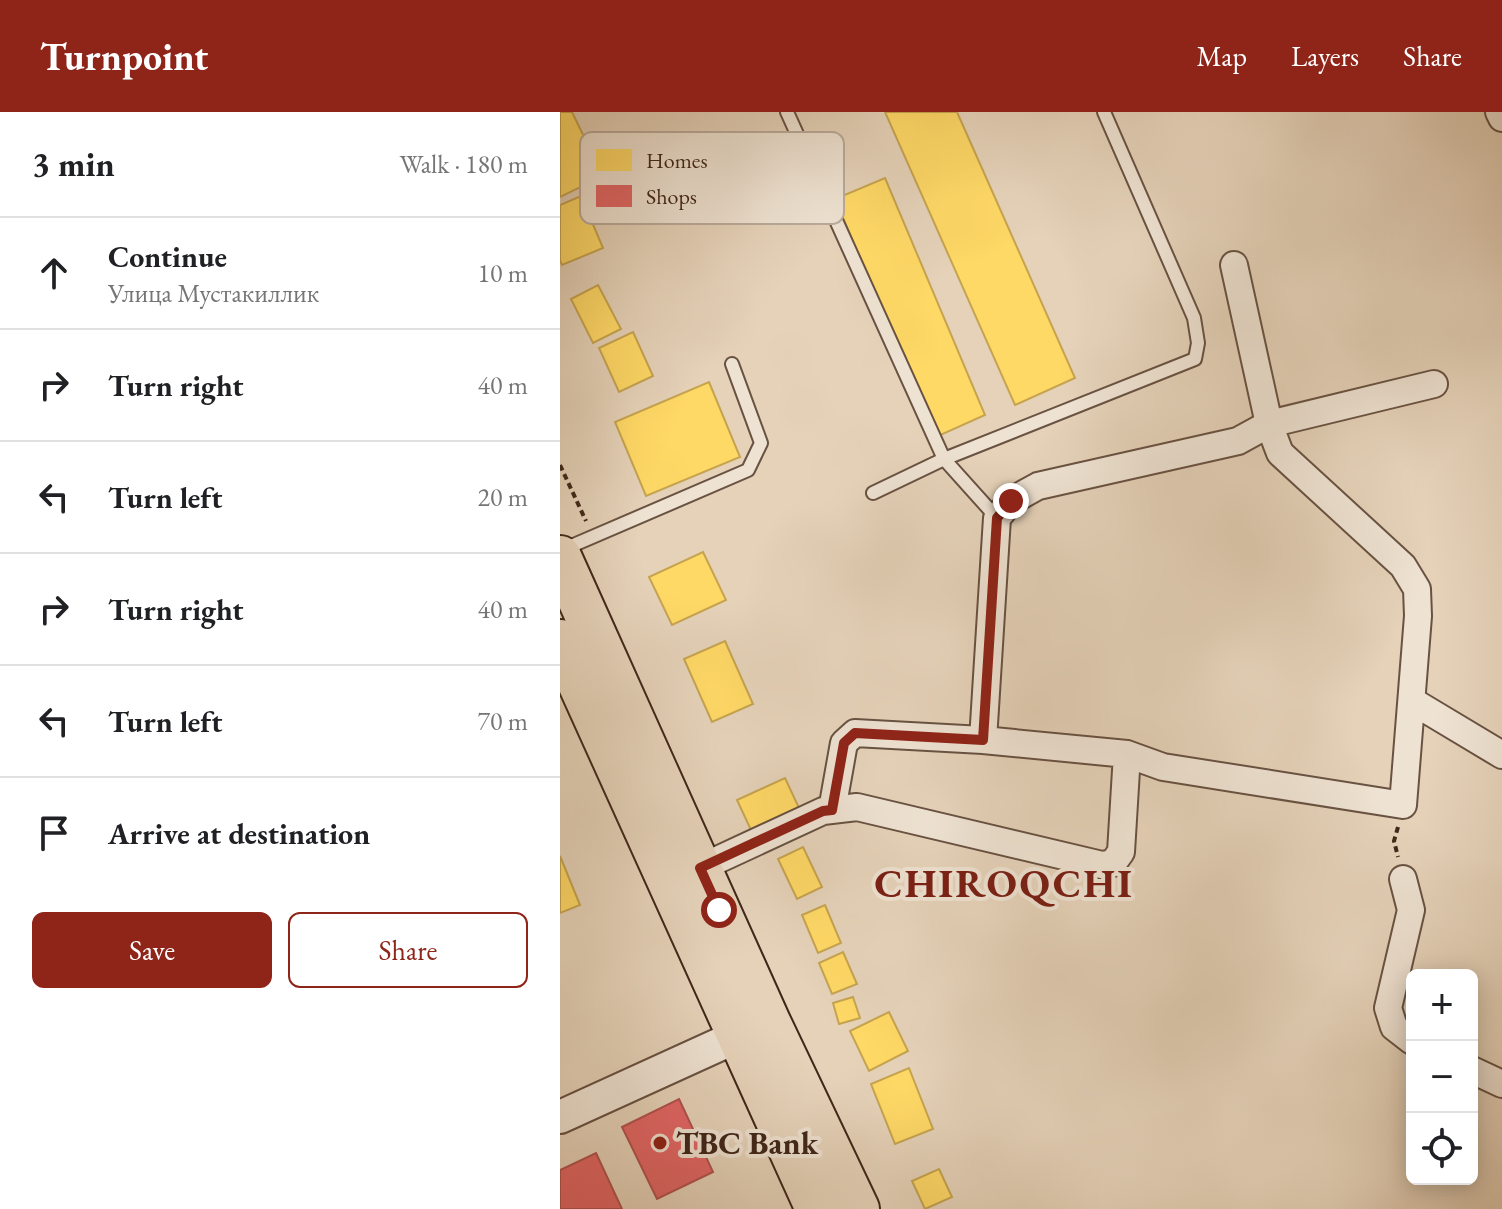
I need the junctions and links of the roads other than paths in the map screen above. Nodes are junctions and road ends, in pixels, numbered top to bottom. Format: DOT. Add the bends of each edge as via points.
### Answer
graph roads {
  1 [pos="787,112"];
  2 [pos="1104,112"];
  3 [pos="1499,112"];
  4 [pos="1502,118"];
  5 [pos="796,132"];
  6 [pos="838,224"];
  7 [pos="1234,265"];
  8 [pos="732,364"];
  9 [pos="1434,384"];
  10 [pos="1269,424"];
  11 [pos="944,459"];
  12 [pos="873,493"];
  13 [pos="997,518"];
  14 [pos="577,547"];
  15 [pos="560,550"];
  16 [pos="561,644"];
  17 [pos="1412,701"];
  18 [pos="983,740"];
  19 [pos="1127,754"];
  20 [pos="1502,755"];
  21 [pos="832,810"];
  22 [pos="700,868"];
  23 [pos="1403,879"];
  24 [pos="738,1036"];
  25 [pos="1406,1036"];
  26 [pos="1478,1073"];
  27 [pos="1502,1084"];
  28 [pos="560,1117"];
  29 [pos="817,1209"];
  30 [pos="858,1209"];
  1 -- 5 [label="lane"];
  2 -- 11 [label="lane" via="1194,318 1195,359"];
  3 -- 4 [label="street"];
  6 -- 11 [label="lane"];
  7 -- 10 [label="street"];
  8 -- 14 [label="lane" via="761,443 748,470"];
  9 -- 10 [label="street"];
  10 -- 13 [label="street" via="1238,441 1038,486 1011,501"];
  10 -- 17 [label="street" via="1280,453 1403,566 1417,589"];
  11 -- 12 [label="lane"];
  11 -- 13 [label="lane"];
  13 -- 18 [label="street"];
  14 -- 15 [label="lane"];
  14 -- 22 [label="main road"];
  16 -- 24 [label="main road"];
  17 -- 19 [label="street" via="1403,805 1163,767"];
  17 -- 20 [label="street"];
  18 -- 19 [label="street"];
  18 -- 21 [label="street" via="855,733 844,743"];
  19 -- 21 [label="street" via="1121,852 1113,863 1102,865 857,807"];
  21 -- 22 [label="street"];
  22 -- 30 [label="main road"];
  23 -- 25 [label="street" via="1411,910 1388,1008 1394,1027"];
  24 -- 28 [label="street"];
  24 -- 29 [label="main road"];
  26 -- 27 [label="street"];
}
